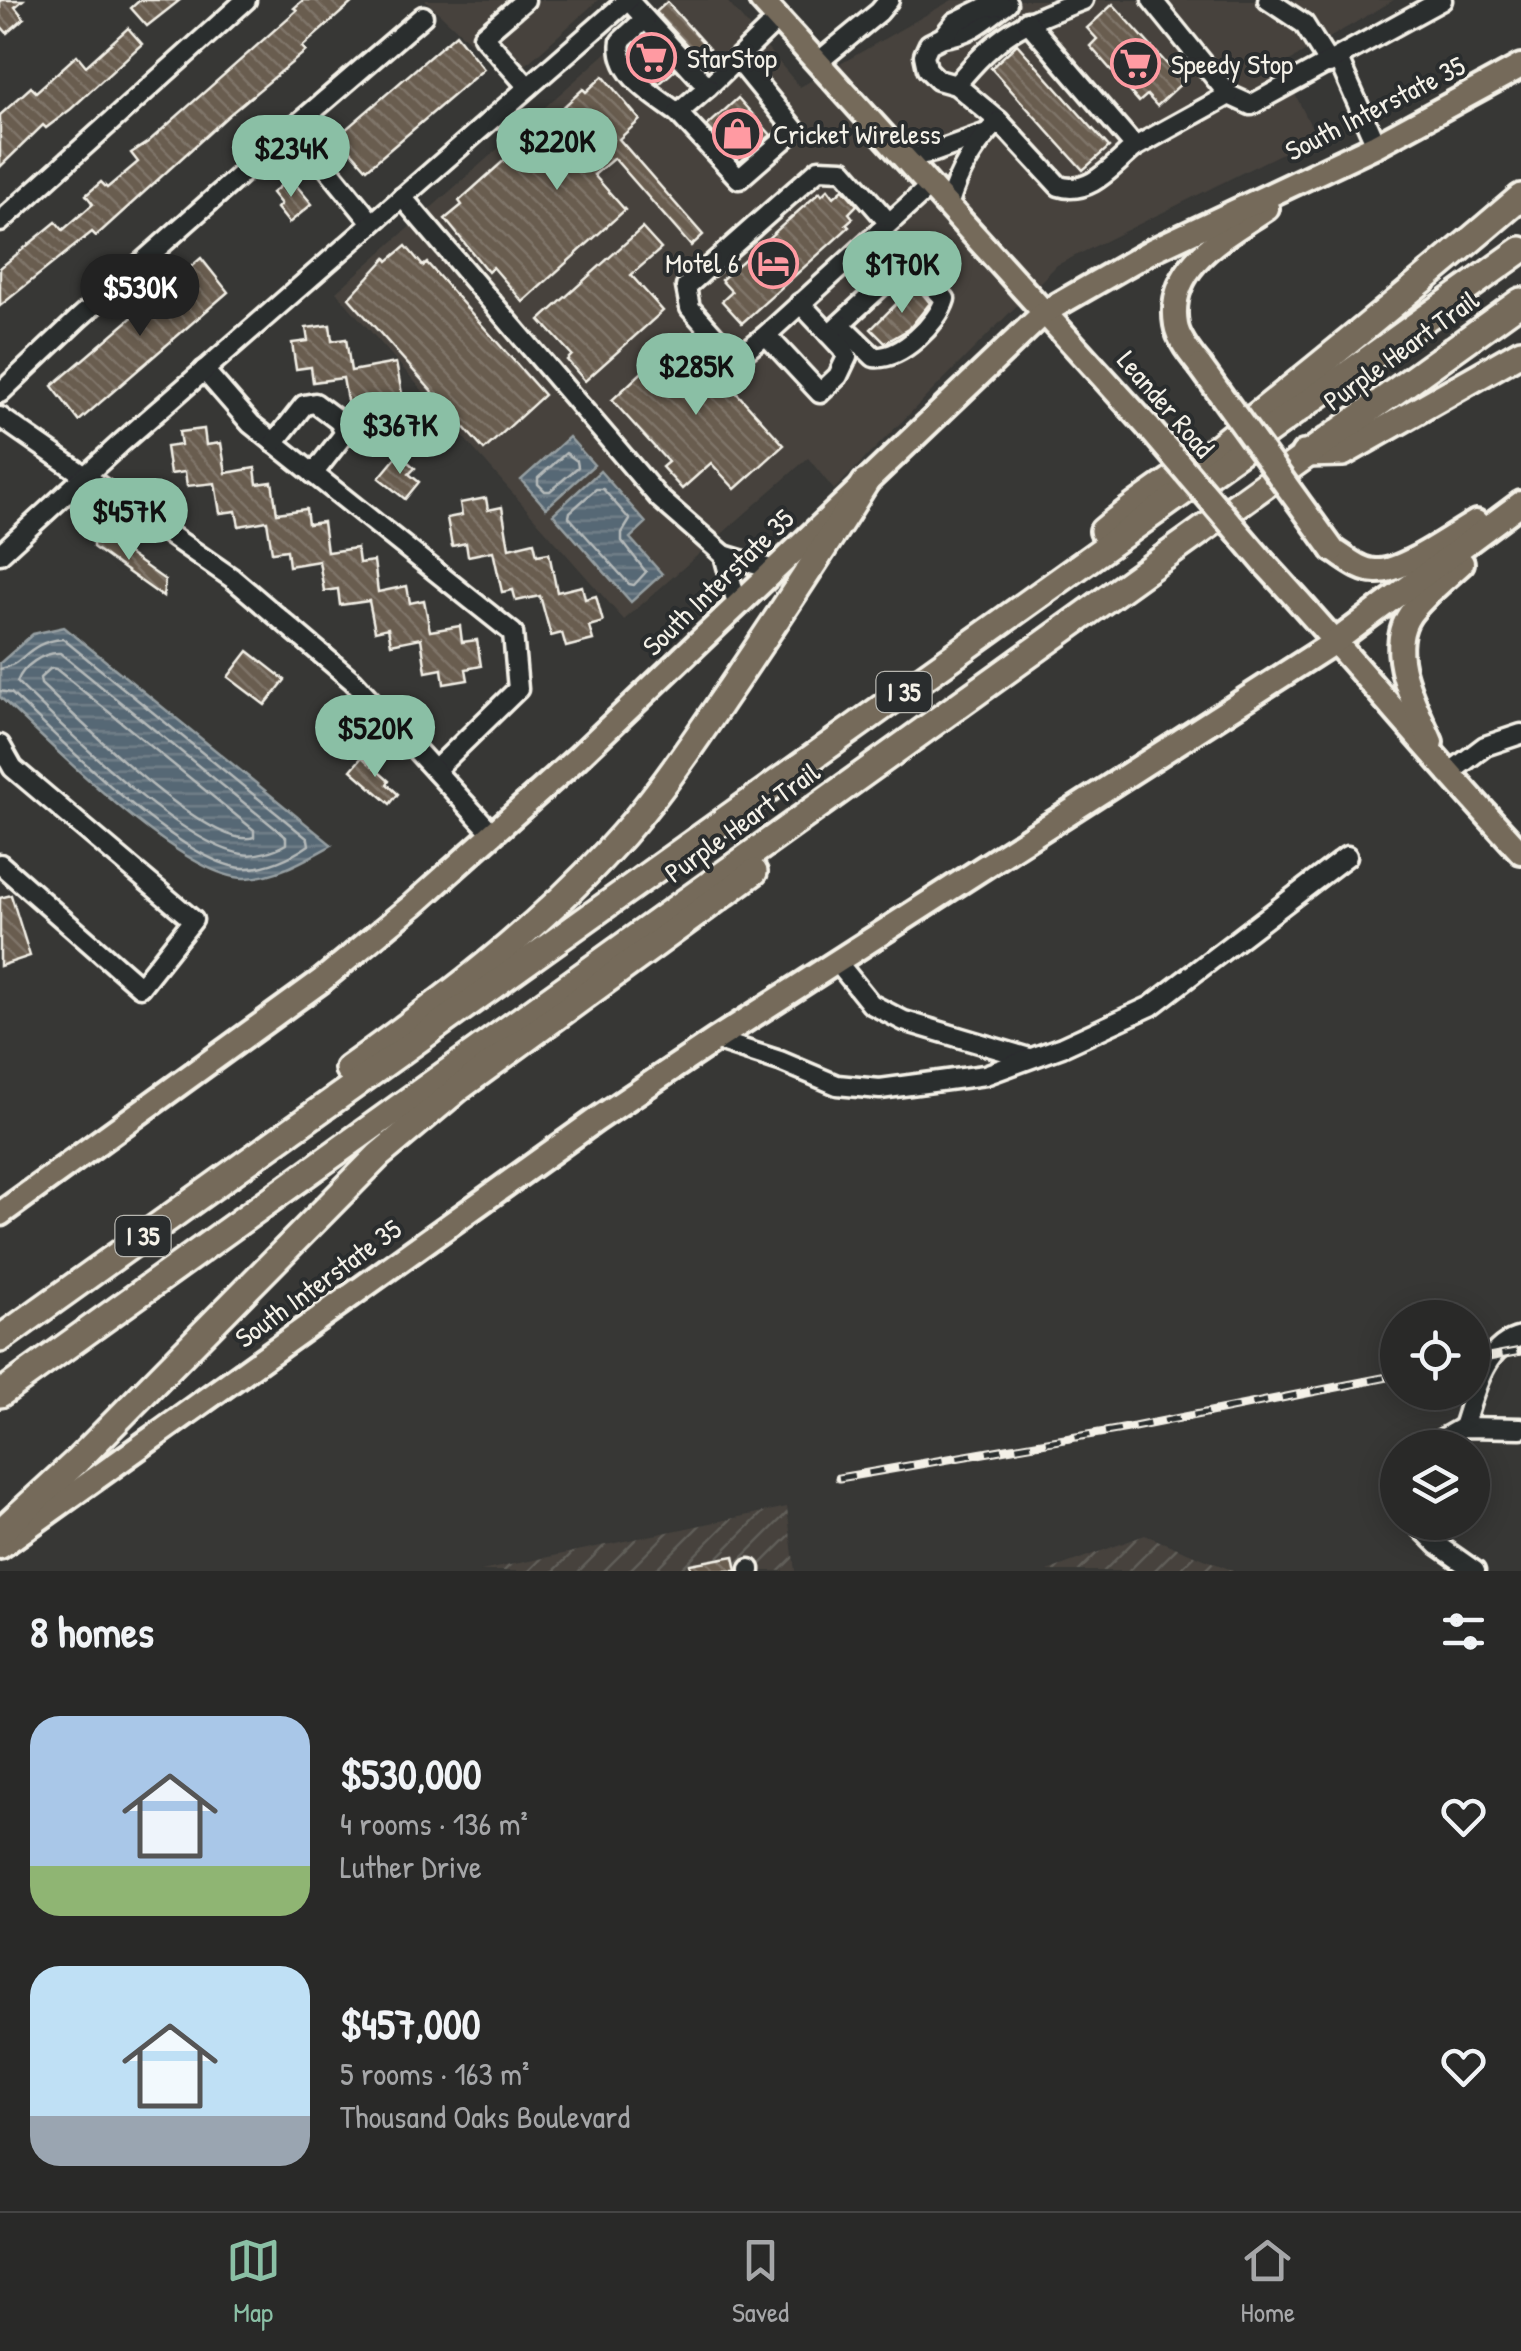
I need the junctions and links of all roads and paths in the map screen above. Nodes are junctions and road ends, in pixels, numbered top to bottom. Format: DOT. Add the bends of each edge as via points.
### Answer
graph roads {
  1 [pos="246,0"];
  2 [pos="525,0"];
  3 [pos="628,0"];
  4 [pos="760,0"];
  5 [pos="889,0"];
  6 [pos="1083,0"];
  7 [pos="1152,0"];
  8 [pos="1268,0"];
  9 [pos="1442,0"];
  10 [pos="1007,3"];
  11 [pos="422,16"];
  12 [pos="645,19"];
  13 [pos="778,20"];
  14 [pos="1026,21"];
  15 [pos="738,60"];
  16 [pos="1333,61"];
  17 [pos="818,62"];
  18 [pos="1521,66"];
  19 [pos="956,85"];
  20 [pos="528,87"];
  21 [pos="708,87"];
  22 [pos="1229,95"];
  23 [pos="678,113"];
  24 [pos="998,121"];
  25 [pos="294,127"];
  26 [pos="984,134"];
  27 [pos="1376,146"];
  28 [pos="1136,147"];
  29 [pos="905,158"];
  30 [pos="1323,168"];
  31 [pos="930,186"];
  32 [pos="1521,197"];
  33 [pos="402,198"];
  34 [pos="948,206"];
  35 [pos="0,222"];
  36 [pos="372,223"];
  37 [pos="884,228"];
  38 [pos="1521,250"];
  39 [pos="906,263"];
  40 [pos="1521,301"];
  41 [pos="800,303"];
  42 [pos="1045,312"];
  43 [pos="834,329"];
  44 [pos="766,335"];
  45 [pos="1521,352"];
  46 [pos="204,370"];
  47 [pos="0,393"];
  48 [pos="0,417"];
  49 [pos="274,443"];
  50 [pos="1304,454"];
  51 [pos="87,474"];
  52 [pos="313,474"];
  53 [pos="865,483"];
  54 [pos="1521,503"];
  55 [pos="0,554"];
  56 [pos="724,555"];
  57 [pos="774,570"];
  58 [pos="738,604"];
  59 [pos="991,629"];
  60 [pos="1336,641"];
  61 [pos="1521,734"];
  62 [pos="912,736"];
  63 [pos="0,746"];
  64 [pos="1444,769"];
  65 [pos="435,770"];
  66 [pos="494,834"];
  67 [pos="1521,852"];
  68 [pos="1347,856"];
  69 [pos="5,873"];
  70 [pos="838,963"];
  71 [pos="715,1040"];
  72 [pos="1032,1058"];
  73 [pos="286,1133"];
  74 [pos="0,1214"];
  75 [pos="1521,1337"];
  76 [pos="0,1340"];
  77 [pos="0,1394"];
  78 [pos="1463,1428"];
  79 [pos="1521,1428"];
  80 [pos="1459,1430"];
  81 [pos="0,1532"];
  82 [pos="1433,1540"];
  83 [pos="0,1547"];
  84 [pos="1475,1571"];
  1 -- 35 [label="street"];
  2 -- 20 [label="street" via="484,36"];
  3 -- 12 [label="street"];
  3 -- 20 [label="street"];
  4 -- 13 [label="main road, Leander Road"];
  5 -- 17 [label="street"];
  6 -- 14 [label="street"];
  7 -- 22 [label="street"];
  8 -- 16 [label="street" via="1304,24"];
  9 -- 16 [label="street"];
  10 -- 19 [label="street" via="955,22 930,44 927,69"];
  11 -- 25 [label="street"];
  12 -- 21 [label="street"];
  12 -- 23 [label="street" via="620,41 620,56 646,90"];
  13 -- 15 [label="street"];
  13 -- 17 [label="main road, Leander Road"];
  14 -- 19 [label="street" via="985,49"];
  14 -- 28 [label="street"];
  15 -- 21 [label="street"];
  15 -- 23 [label="street" via="795,130 740,180"];
  16 -- 22 [label="street" via="1251,105"];
  16 -- 27 [label="street"];
  17 -- 29 [label="main road, Leander Road"];
  18 -- 27 [label="main road, South Interstate 35"];
  19 -- 24 [label="street"];
  20 -- 33 [label="street"];
  21 -- 23 [label="street"];
  22 -- 28 [label="street"];
  24 -- 26 [label="street"];
  24 -- 28 [label="street" via="1059,186 1071,190 1090,186"];
  25 -- 36 [label="street"];
  25 -- 47 [label="street"];
  26 -- 29 [label="street"];
  26 -- 34 [label="street"];
  27 -- 30 [label="main road, South Interstate 35"];
  29 -- 31 [label="main road, Leander Road"];
  30 -- 42 [label="main road, South Interstate 35" via="1153,250"];
  30 -- 54 [label="main road, bridge" via="1197,256 1178,290 1176,326 1333,550 1363,569 1400,565"];
  31 -- 34 [label="main road, Leander Road"];
  31 -- 37 [label="street"];
  32 -- 59 [label="highway" via="1310,374 1133,505"];
  33 -- 36 [label="street"];
  33 -- 56 [label="street" via="659,498"];
  34 -- 42 [label="main road, Leander Road"];
  36 -- 46 [label="street"];
  37 -- 39 [label="street"];
  37 -- 41 [label="street"];
  37 -- 44 [label="street" via="843,170 819,169 686,287 690,308 730,353 742,354"];
  38 -- 59 [label="highway, Purple Heart Trail / I 35"];
  39 -- 43 [label="street"];
  39 -- 43 [label="street" via="944,298 941,312 896,355 874,357"];
  40 -- 50 [label="highway, Purple Heart Trail / I 35"];
  41 -- 43 [label="street"];
  41 -- 44 [label="street"];
  42 -- 53 [label="main road, South Interstate 35"];
  42 -- 60 [label="main road, Leander Road, bridge"];
  43 -- 44 [label="street" via="846,357 820,393"];
  45 -- 50 [label="highway" via="1343,453"];
  46 -- 49 [label="street"];
  46 -- 51 [label="street"];
  48 -- 51 [label="street"];
  49 -- 52 [label="street"];
  49 -- 52 [label="street" via="304,405 315,403 340,421 345,434"];
  50 -- 62 [label="highway, Purple Heart Trail / I 35"];
  51 -- 55 [label="street"];
  51 -- 65 [label="street" via="232,578 319,651"];
  52 -- 65 [label="street" via="513,633 518,690"];
  53 -- 57 [label="main road, South Interstate 35"];
  53 -- 73 [label="highway" via="668,779 610,849 508,948 313,1094"];
  54 -- 60 [label="main road, South Interstate 35"];
  54 -- 64 [label="main road" via="1408,616 1400,644 1406,680"];
  56 -- 57 [label="street"];
  56 -- 58 [label="street"];
  57 -- 58 [label="main road, South Interstate 35"];
  58 -- 66 [label="main road, South Interstate 35"];
  59 -- 73 [label="highway, Purple Heart Trail / I 35"];
  60 -- 64 [label="main road, Leander Road"];
  60 -- 70 [label="main road, South Interstate 35"];
  61 -- 64 [label="street"];
  62 -- 77 [label="highway, Purple Heart Trail / I 35"];
  62 -- 81 [label="highway" via="772,858 459,1088 379,1155"];
  63 -- 69 [label="street" via="13,768 193,920 140,987"];
  64 -- 67 [label="main road, Leander Road"];
  65 -- 66 [label="street"];
  66 -- 74 [label="main road, South Interstate 35" via="321,982"];
  68 -- 72 [label="street" via="1151,1006"];
  70 -- 71 [label="main road, South Interstate 35"];
  70 -- 72 [label="street" via="871,1004 904,1021"];
  71 -- 72 [label="street" via="837,1086 880,1089 985,1075"];
  71 -- 83 [label="main road, South Interstate 35"];
  73 -- 76 [label="highway, Purple Heart Trail / I 35"];
  75 -- 78 [label="street" via="1495,1349"];
  78 -- 79 [label="street"];
  78 -- 80 [label="street"];
  82 -- 84 [label="street"];
}
